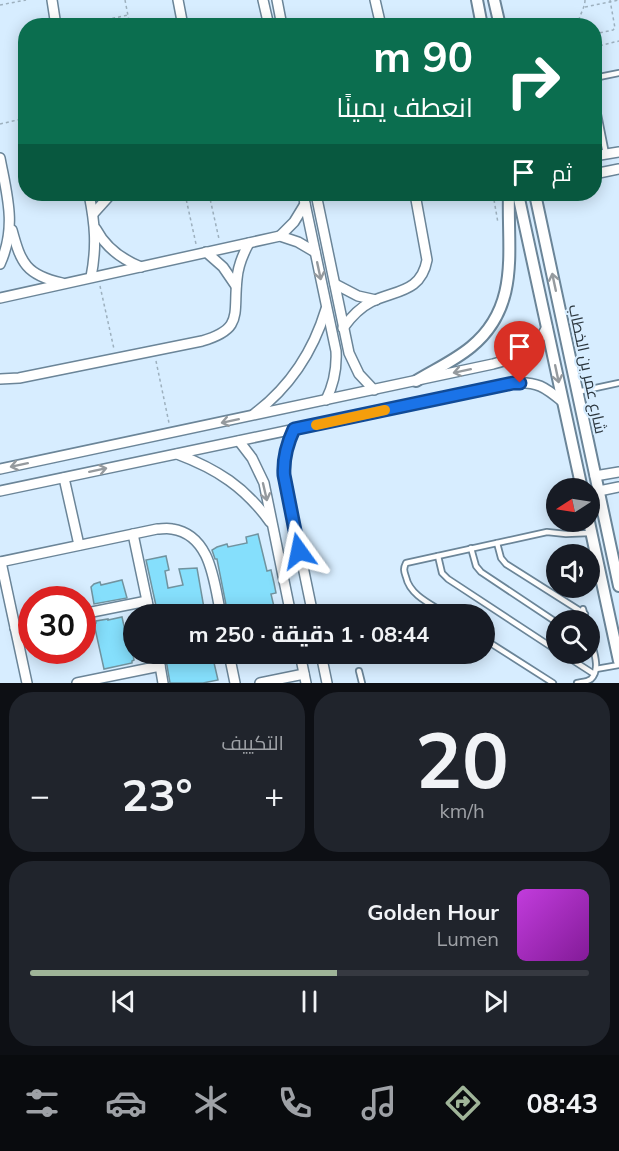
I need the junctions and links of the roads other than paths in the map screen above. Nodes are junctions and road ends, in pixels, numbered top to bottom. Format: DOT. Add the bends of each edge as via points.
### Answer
graph roads {
  1 [pos="52,0"];
  2 [pos="178,0"];
  3 [pos="264,0"];
  4 [pos="277,0"];
  5 [pos="375,0"];
  6 [pos="477,0"];
  7 [pos="494,0"];
  8 [pos="55,18"];
  9 [pos="181,18"];
  10 [pos="267,18"];
  11 [pos="280,18"];
  12 [pos="379,18"];
  13 [pos="480,18"];
  14 [pos="498,18"];
  15 [pos="619,73"];
  16 [pos="602,76"];
  17 [pos="602,134"];
  18 [pos="619,152"];
  19 [pos="606,154"];
  20 [pos="602,155"];
  21 [pos="0,158"];
  22 [pos="619,169"];
  23 [pos="602,172"];
  24 [pos="3,191"];
  25 [pos="90,201"];
  26 [pos="105,201"];
  27 [pos="304,201"];
  28 [pos="317,201"];
  29 [pos="416,201"];
  30 [pos="509,201"];
  31 [pos="520,201"];
  32 [pos="538,201"];
  33 [pos="305,204"];
  34 [pos="93,214"];
  35 [pos="10,225"];
  36 [pos="95,227"];
  37 [pos="280,236"];
  38 [pos="249,243"];
  39 [pos="315,252"];
  40 [pos="202,253"];
  41 [pos="0,264"];
  42 [pos="141,267"];
  43 [pos="95,277"];
  44 [pos="64,284"];
  45 [pos="335,285"];
  46 [pos="236,286"];
  47 [pos="0,298"];
  48 [pos="376,300"];
  49 [pos="326,306"];
  50 [pos="547,327"];
  51 [pos="343,328"];
  52 [pos="0,380"];
  53 [pos="416,381"];
  54 [pos="619,383"];
  55 [pos="374,390"];
  56 [pos="578,392"];
  57 [pos="326,400"];
  58 [pos="563,402"];
  59 [pos="252,416"];
  60 [pos="583,418"];
  61 [pos="567,421"];
  62 [pos="294,429"];
  63 [pos="239,441"];
  64 [pos="590,449"];
  65 [pos="574,453"];
  66 [pos="177,454"];
  67 [pos="0,469"];
  68 [pos="619,471"];
  69 [pos="595,476"];
  70 [pos="64,478"];
  71 [pos="580,478"];
  72 [pos="619,487"];
  73 [pos="0,491"];
  74 [pos="600,491"];
  75 [pos="600,496"];
  76 [pos="273,525"];
  77 [pos="547,532"];
  78 [pos="547,532"];
  79 [pos="573,532"];
  80 [pos="591,532"];
  81 [pos="133,534"];
  82 [pos="497,543"];
  83 [pos="79,545"];
  84 [pos="471,549"];
  85 [pos="438,556"];
  86 [pos="1,562"];
  87 [pos="619,586"];
  88 [pos="147,601"];
  89 [pos="148,604"];
  90 [pos="218,604"];
  91 [pos="289,604"];
  92 [pos="311,604"];
  93 [pos="432,604"];
  94 [pos="581,610"];
  95 [pos="614,610"];
  96 [pos="96,611"];
  97 [pos="546,615"];
  98 [pos="18,627"];
  99 [pos="15,628"];
  100 [pos="546,643"];
  101 [pos="495,646"];
  102 [pos="619,663"];
  103 [pos="231,664"];
  104 [pos="323,664"];
  105 [pos="581,664"];
  106 [pos="594,664"];
  107 [pos="160,666"];
  108 [pos="359,671"];
  109 [pos="595,672"];
  110 [pos="305,678"];
  111 [pos="27,683"];
  112 [pos="77,683"];
  113 [pos="164,683"];
  114 [pos="235,683"];
  115 [pos="260,683"];
  116 [pos="327,683"];
  117 [pos="362,683"];
  118 [pos="553,683"];
  119 [pos="577,683"];
  1 -- 8 [label="street"];
  2 -- 9 [label="street"];
  3 -- 10 [label="street"];
  4 -- 11 [label="street"];
  5 -- 12 [label="street"];
  6 -- 13 [label="street"];
  7 -- 14 [label="street"];
  15 -- 16 [label="lane"];
  17 -- 19 [label="lane"];
  18 -- 19 [label="street"];
  19 -- 20 [label="street"];
  21 -- 24 [label="street"];
  22 -- 23 [label="street"];
  24 -- 35 [label="street" via="10,210"];
  25 -- 34 [label="street"];
  26 -- 34 [label="street"];
  27 -- 33 [label="street"];
  28 -- 45 [label="street"];
  29 -- 48 [label="street" via="426,269 415,284"];
  30 -- 53 [label="street" via="509,271 502,305 472,346"];
  31 -- 50 [label="street, شارع عمر بن الخطاب"];
  56 -- 32 [label="street, شارع عمر بن الخطاب, one-way"];
  33 -- 37 [label="street"];
  33 -- 39 [label="street"];
  34 -- 36 [label="street"];
  35 -- 41 [label="street"];
  35 -- 44 [label="street" via="26,266 43,278"];
  36 -- 42 [label="street" via="113,252"];
  36 -- 43 [label="street"];
  37 -- 38 [label="street"];
  37 -- 39 [label="street"];
  38 -- 40 [label="street"];
  38 -- 46 [label="street" via="238,268"];
  39 -- 49 [label="street, one-way"];
  40 -- 42 [label="street"];
  40 -- 46 [label="street" via="224,267"];
  42 -- 43 [label="street"];
  43 -- 44 [label="street"];
  44 -- 47 [label="street"];
  45 -- 48 [label="street"];
  45 -- 51 [label="street"];
  46 -- 52 [label="street" via="237,307 223,333 202,341"];
  48 -- 51 [label="street" via="357,311"];
  49 -- 57 [label="street" via="336,351 333,381"];
  49 -- 59 [label="street" via="314,343 294,376"];
  50 -- 53 [label="street, one-way" via="542,338 520,356"];
  50 -- 58 [label="street, شارع عمر بن الخطاب, one-way"];
  51 -- 55 [label="street" via="353,364"];
  53 -- 55 [label="street"];
  54 -- 56 [label="lane"];
  55 -- 57 [label="street"];
  56 -- 60 [label="street, شارع عمر بن الخطاب"];
  57 -- 59 [label="street"];
  58 -- 61 [label="street, شارع عمر بن الخطاب"];
  58 -- 62 [label="street" via="538,385 513,383"];
  59 -- 67 [label="street, one-way"];
  60 -- 61 [label="street" via="577,424"];
  60 -- 64 [label="street, شارع عمر بن الخطاب"];
  61 -- 65 [label="street, شارع عمر بن الخطاب"];
  62 -- 63 [label="street"];
  62 -- 92 [label="street" via="286,451 284,475"];
  63 -- 66 [label="street"];
  63 -- 76 [label="street, one-way" via="259,470"];
  64 -- 65 [label="street" via="579,446"];
  64 -- 69 [label="street, شارع عمر بن الخطاب"];
  65 -- 71 [label="street, شارع عمر بن الخطاب"];
  70 -- 66 [label="street, one-way"];
  66 -- 76 [label="street" via="210,467 238,486"];
  68 -- 69 [label="street"];
  70 -- 73 [label="street"];
  70 -- 83 [label="street"];
  72 -- 74 [label="street"];
  75 -- 87 [label="street, شارع عمر بن الخطاب"];
  76 -- 91 [label="street"];
  77 -- 82 [label="lane"];
  78 -- 79 [label="lane"];
  80 -- 95 [label="street"];
  81 -- 83 [label="street"];
  81 -- 88 [label="street"];
  81 -- 90 [label="street" via="172,529 197,542 206,554"];
  82 -- 84 [label="lane"];
  82 -- 94 [label="lane" via="506,564"];
  83 -- 86 [label="street"];
  84 -- 85 [label="lane"];
  84 -- 97 [label="lane" via="481,572"];
  85 -- 93 [label="lane" via="404,565 410,589"];
  85 -- 100 [label="lane" via="442,573 448,579"];
  86 -- 99 [label="street"];
  88 -- 89 [label="street"];
  88 -- 96 [label="street"];
  95 -- 102 [label="street"];
  98 -- 99 [label="street"];
  99 -- 111 [label="street"];
  101 -- 118 [label="lane"];
  102 -- 109 [label="lane"];
  103 -- 114 [label="street"];
  104 -- 116 [label="street"];
  105 -- 109 [label="lane"];
  106 -- 109 [label="lane"];
  107 -- 112 [label="street"];
  107 -- 113 [label="street"];
  108 -- 117 [label="lane"];
  109 -- 119 [label="lane" via="587,681"];
  110 -- 115 [label="street"];
}
